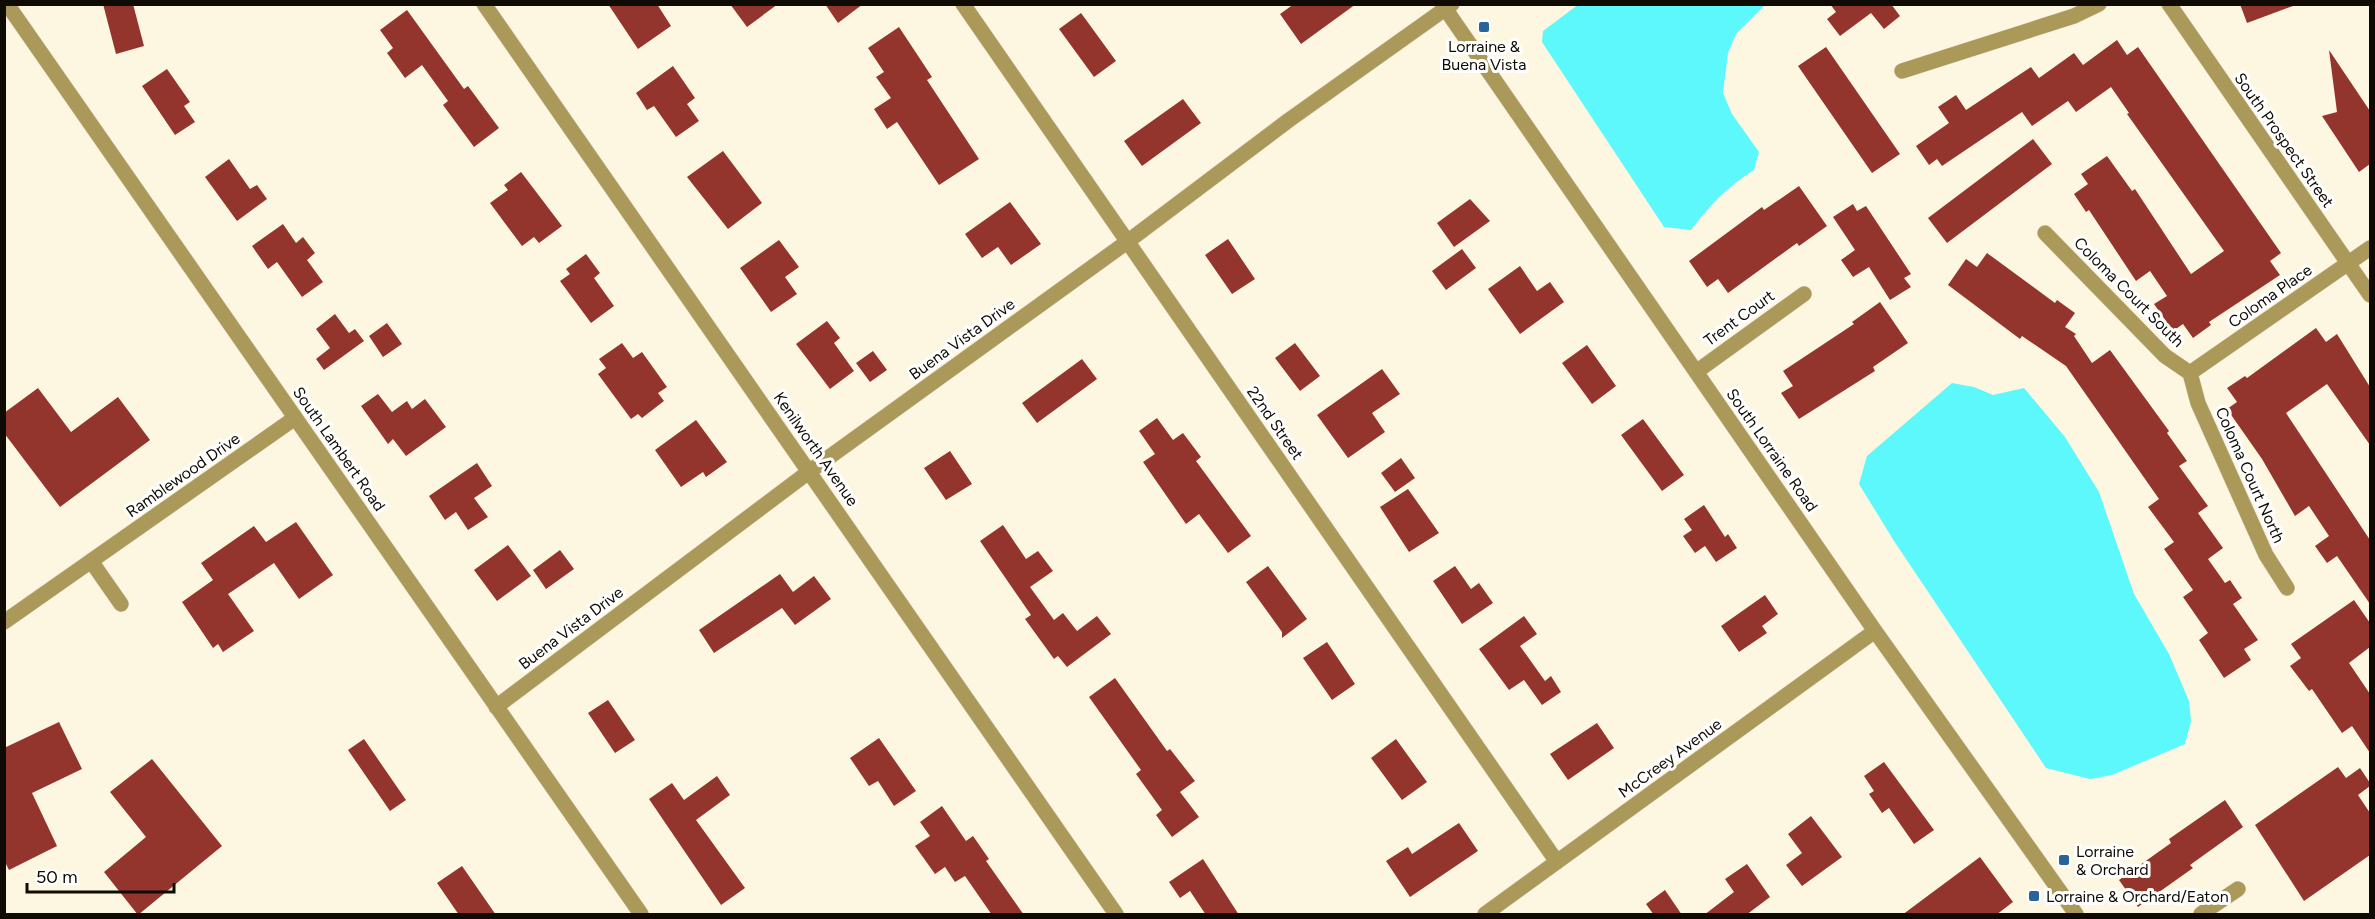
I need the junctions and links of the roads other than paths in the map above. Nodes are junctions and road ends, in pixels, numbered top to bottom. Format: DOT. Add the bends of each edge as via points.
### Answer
graph roads {
  1 [pos="7,4"];
  2 [pos="484,4"];
  3 [pos="963,4"];
  4 [pos="2099,4"];
  5 [pos="2169,4"];
  6 [pos="1446,6"];
  7 [pos="1902,71"];
  8 [pos="2045,233"];
  9 [pos="1127,242"];
  10 [pos="2370,248"];
  11 [pos="2348,263"];
  12 [pos="1804,294"];
  13 [pos="2370,295"];
  14 [pos="1695,372"];
  15 [pos="2190,373"];
  16 [pos="295,418"];
  17 [pos="810,471"];
  18 [pos="91,561"];
  19 [pos="2287,588"];
  20 [pos="121,604"];
  21 [pos="4,622"];
  22 [pos="1875,631"];
  23 [pos="496,707"];
  24 [pos="1557,862"];
  25 [pos="2238,889"];
  26 [pos="641,915"];
  27 [pos="1116,915"];
  28 [pos="1485,915"];
  29 [pos="2076,915"];
  30 [pos="2201,915"];
  1 -- 16 [label="street, South Lambert Road"];
  2 -- 17 [label="street, Kenilworth Avenue"];
  3 -- 9 [label="street, 22nd Street"];
  4 -- 7 [label="street" via="2074,16"];
  5 -- 11 [label="street, South Prospect Street"];
  6 -- 9 [label="street, Buena Vista Drive"];
  6 -- 14 [label="street, South Lorraine Road"];
  8 -- 15 [label="street, Coloma Court South" via="2165,356"];
  9 -- 17 [label="street, Buena Vista Drive"];
  9 -- 24 [label="street, 22nd Street"];
  10 -- 11 [label="street, Coloma Place"];
  11 -- 13 [label="street, South Prospect Street"];
  11 -- 15 [label="street, Coloma Place"];
  12 -- 14 [label="street, Trent Court"];
  14 -- 22 [label="street, South Lorraine Road"];
  15 -- 19 [label="street, Coloma Court North" via="2198,403 2256,534"];
  16 -- 18 [label="street, Ramblewood Drive"];
  16 -- 23 [label="street, South Lambert Road"];
  17 -- 23 [label="street, Buena Vista Drive"];
  17 -- 27 [label="street, Kenilworth Avenue"];
  18 -- 20 [label="street"];
  18 -- 21 [label="street, Ramblewood Drive"];
  22 -- 24 [label="street, McCreey Avenue"];
  22 -- 29 [label="street, South Lorraine Road"];
  23 -- 26 [label="street, South Lambert Road"];
  24 -- 28 [label="street, McCreey Avenue"];
  25 -- 30 [label="street"];
}
